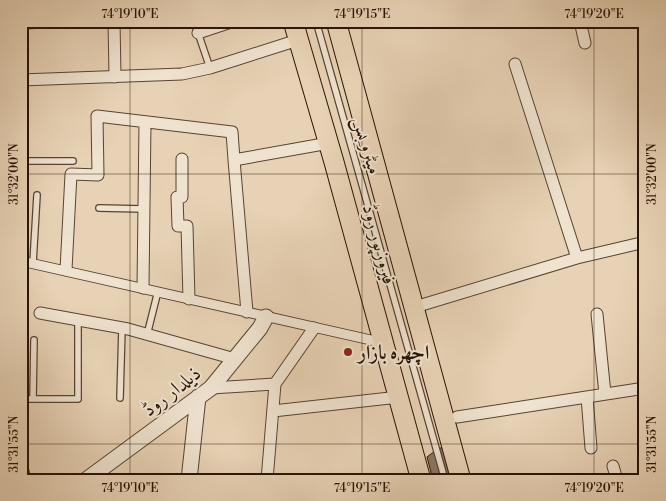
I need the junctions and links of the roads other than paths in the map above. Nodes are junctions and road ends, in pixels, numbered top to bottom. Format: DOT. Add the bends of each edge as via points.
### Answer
graph roads {
  1 [pos="72,21"];
  2 [pos="114,21"];
  3 [pos="194,21"];
  4 [pos="234,21"];
  5 [pos="293,21"];
  6 [pos="316,21"];
  7 [pos="336,21"];
  8 [pos="580,21"];
  9 [pos="24,24"];
  10 [pos="198,33"];
  11 [pos="298,40"];
  12 [pos="585,43"];
  13 [pos="515,64"];
  14 [pos="210,68"];
  15 [pos="115,76"];
  16 [pos="21,80"];
  17 [pos="145,122"];
  18 [pos="328,143"];
  19 [pos="182,159"];
  20 [pos="234,160"];
  21 [pos="21,161"];
  22 [pos="73,161"];
  23 [pos="37,195"];
  24 [pos="99,208"];
  25 [pos="144,209"];
  26 [pos="645,242"];
  27 [pos="577,258"];
  28 [pos="21,260"];
  29 [pos="33,263"];
  30 [pos="66,270"];
  31 [pos="143,288"];
  32 [pos="158,291"];
  33 [pos="189,299"];
  34 [pos="415,307"];
  35 [pos="247,312"];
  36 [pos="40,313"];
  37 [pos="597,314"];
  38 [pos="266,317"];
  39 [pos="78,320"];
  40 [pos="122,328"];
  41 [pos="314,328"];
  42 [pos="147,334"];
  43 [pos="34,340"];
  44 [pos="384,344"];
  45 [pos="234,359"];
  46 [pos="275,384"];
  47 [pos="211,388"];
  48 [pos="645,388"];
  49 [pos="605,394"];
  50 [pos="198,397"];
  51 [pos="399,397"];
  52 [pos="587,397"];
  53 [pos="120,398"];
  54 [pos="21,399"];
  55 [pos="33,399"];
  56 [pos="273,410"];
  57 [pos="457,417"];
  58 [pos="591,448"];
  59 [pos="21,454"];
  60 [pos="22,464"];
  61 [pos="613,466"];
  62 [pos="28,480"];
  63 [pos="86,480"];
  64 [pos="190,480"];
  65 [pos="267,480"];
  66 [pos="421,480"];
  67 [pos="445,480"];
  68 [pos="460,480"];
  69 [pos="617,480"];
  1 -- 9 [label="street"];
  2 -- 15 [label="street"];
  3 -- 10 [label="lane"];
  4 -- 10 [label="street"];
  5 -- 11 [label="main road, فیروزپور روڈ"];
  6 -- 67 [label="lane, میٹرو بس"];
  7 -- 34 [label="main road, فیروزپور روڈ"];
  8 -- 12 [label="street"];
  10 -- 14 [label="lane"];
  11 -- 14 [label="street"];
  11 -- 18 [label="main road, فیروزپور روڈ"];
  13 -- 27 [label="street"];
  14 -- 15 [label="street" via="182,74"];
  15 -- 16 [label="street"];
  17 -- 20 [label="street" via="232,132"];
  17 -- 25 [label="street"];
  17 -- 30 [label="street" via="97,116 98,175 71,174"];
  18 -- 20 [label="street"];
  18 -- 44 [label="main road, فیروزپور روڈ"];
  19 -- 33 [label="street" via="182,196 177,196 178,226 187,226"];
  20 -- 35 [label="street"];
  21 -- 22 [label="lane"];
  23 -- 29 [label="lane"];
  24 -- 25 [label="lane"];
  25 -- 31 [label="street"];
  26 -- 27 [label="street"];
  27 -- 34 [label="street"];
  28 -- 29 [label="street"];
  29 -- 30 [label="street"];
  30 -- 31 [label="street"];
  31 -- 32 [label="street"];
  32 -- 33 [label="street"];
  32 -- 42 [label="lane"];
  33 -- 35 [label="street"];
  34 -- 68 [label="main road, فیروزپور روڈ"];
  35 -- 38 [label="street"];
  36 -- 39 [label="street"];
  37 -- 49 [label="street"];
  38 -- 41 [label="street"];
  38 -- 45 [label="street, ذیلدار روڈ"];
  39 -- 40 [label="street"];
  39 -- 55 [label="lane" via="78,399"];
  40 -- 42 [label="street"];
  40 -- 53 [label="lane"];
  41 -- 44 [label="street"];
  41 -- 46 [label="street"];
  42 -- 45 [label="street"];
  43 -- 55 [label="lane"];
  44 -- 51 [label="main road, فیروزپور روڈ"];
  45 -- 47 [label="street, ذیلدار روڈ"];
  46 -- 47 [label="street"];
  46 -- 56 [label="street"];
  47 -- 50 [label="street, ذیلدار روڈ"];
  48 -- 49 [label="street"];
  49 -- 52 [label="street"];
  50 -- 63 [label="street, ذیلدار روڈ"];
  50 -- 64 [label="street"];
  51 -- 56 [label="street"];
  51 -- 66 [label="main road, فیروزپور روڈ"];
  52 -- 57 [label="street"];
  52 -- 58 [label="street"];
  54 -- 55 [label="lane"];
  56 -- 65 [label="street"];
  59 -- 60 [label="lane"];
  60 -- 62 [label="lane"];
  61 -- 69 [label="street"];
}
